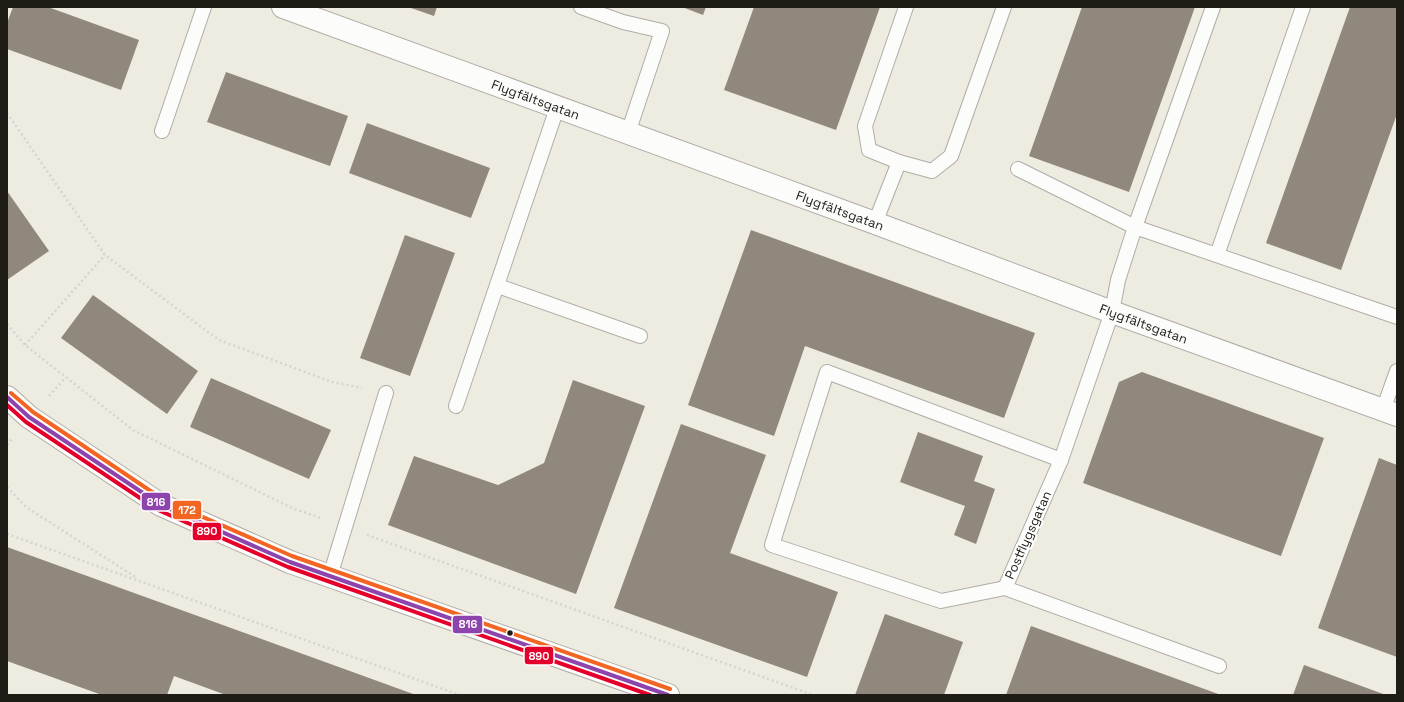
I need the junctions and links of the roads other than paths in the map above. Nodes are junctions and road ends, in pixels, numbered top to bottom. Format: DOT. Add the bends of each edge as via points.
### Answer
graph roads {
  1 [pos="204,7"];
  2 [pos="283,7"];
  3 [pos="581,7"];
  4 [pos="906,7"];
  5 [pos="1004,7"];
  6 [pos="1213,7"];
  7 [pos="1303,7"];
  8 [pos="558,108"];
  9 [pos="162,131"];
  10 [pos="628,133"];
  11 [pos="899,162"];
  12 [pos="1018,169"];
  13 [pos="875,223"];
  14 [pos="1135,227"];
  15 [pos="1217,255"];
  16 [pos="498,286"];
  17 [pos="1112,312"];
  18 [pos="1397,317"];
  19 [pos="640,336"];
  20 [pos="1397,371"];
  21 [pos="386,393"];
  22 [pos="7,397"];
  23 [pos="456,406"];
  24 [pos="1390,412"];
  25 [pos="1061,460"];
  26 [pos="330,576"];
  27 [pos="1004,588"];
  28 [pos="1219,666"];
  29 [pos="668,695"];
  1 -- 9 [label="lane"];
  2 -- 8 [label="street, Flygfältsgatan"];
  3 -- 10 [label="lane" via="623,22 662,31"];
  4 -- 11 [label="lane" via="865,126 869,150"];
  5 -- 11 [label="lane" via="951,156 932,171"];
  6 -- 14 [label="lane, Postflygsgatan"];
  7 -- 15 [label="lane"];
  8 -- 10 [label="street, Flygfältsgatan"];
  8 -- 16 [label="lane"];
  10 -- 13 [label="street, Flygfältsgatan"];
  11 -- 13 [label="lane"];
  12 -- 14 [label="lane"];
  13 -- 17 [label="street, Flygfältsgatan"];
  14 -- 15 [label="lane"];
  14 -- 17 [label="lane, Postflygsgatan" via="1118,280"];
  15 -- 18 [label="lane"];
  16 -- 19 [label="lane"];
  16 -- 23 [label="lane"];
  17 -- 24 [label="street, Flygfältsgatan"];
  17 -- 25 [label="lane, Postflygsgatan"];
  20 -- 24 [label="lane"];
  21 -- 26 [label="lane"];
  22 -- 26 [label="street" via="29,417 161,505 290,562"];
  25 -- 27 [label="lane, Postflygsgatan"];
  25 -- 27 [label="lane" via="827,372 772,545 940,601"];
  26 -- 29 [label="street"];
  27 -- 28 [label="lane, Postflygsgatan"];
}
